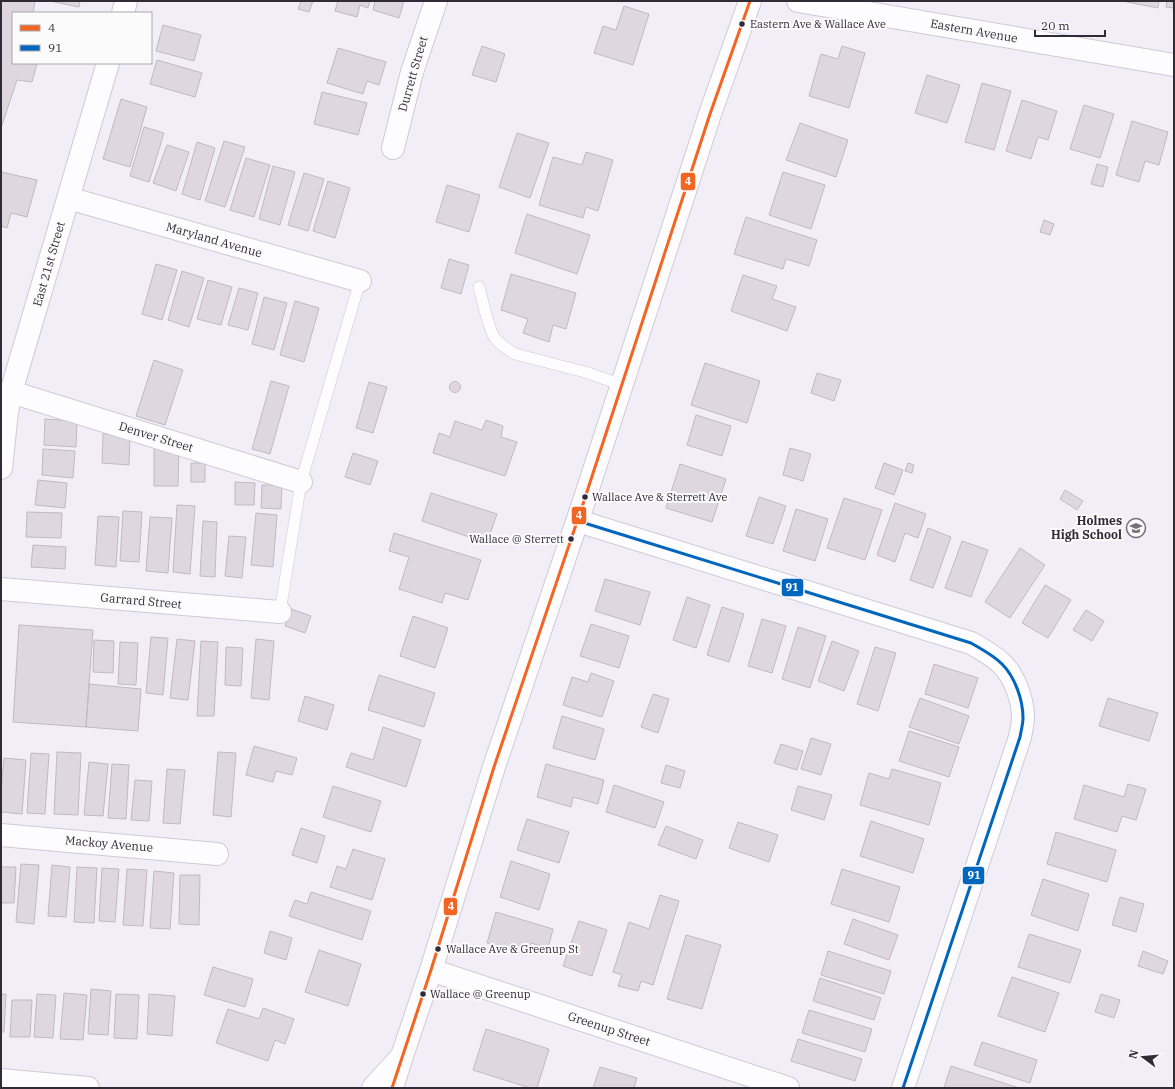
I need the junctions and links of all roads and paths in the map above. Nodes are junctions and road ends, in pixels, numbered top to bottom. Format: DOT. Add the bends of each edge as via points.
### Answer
graph roads {
  1 [pos="126,1"];
  2 [pos="436,1"];
  3 [pos="750,1"];
  4 [pos="798,1"];
  5 [pos="123,12"];
  6 [pos="108,64"];
  7 [pos="1174,65"];
  8 [pos="393,148"];
  9 [pos="68,198"];
  10 [pos="360,281"];
  11 [pos="479,287"];
  12 [pos="622,385"];
  13 [pos="11,392"];
  14 [pos="1,468"];
  15 [pos="301,482"];
  16 [pos="578,521"];
  17 [pos="1,589"];
  18 [pos="280,612"];
  19 [pos="1,835"];
  20 [pos="217,854"];
  21 [pos="431,970"];
  22 [pos="402,1056"];
  23 [pos="1,1080"];
  24 [pos="88,1088"];
  25 [pos="373,1088"];
  26 [pos="392,1088"];
  27 [pos="788,1088"];
  28 [pos="903,1088"];
  1 -- 5 [label="street"];
  2 -- 8 [label="street, Durrett Street" via="412,72"];
  3 -- 12 [label="street" via="710,114"];
  4 -- 7 [label="street, Eastern Avenue"];
  6 -- 9 [label="street, East 21st Street"];
  9 -- 10 [label="street, Maryland Avenue"];
  9 -- 13 [label="street, East 21st Street"];
  10 -- 15 [label="lane"];
  11 -- 12 [label="lane" via="494,337 510,351"];
  12 -- 16 [label="street"];
  13 -- 14 [label="street, East 21st Street"];
  13 -- 15 [label="street, Denver Street"];
  15 -- 18 [label="lane"];
  16 -- 21 [label="street" via="494,768"];
  16 -- 28 [label="street" via="970,643 1002,664 1014,682 1022,707 1020,737"];
  17 -- 18 [label="street, Garrard Street"];
  19 -- 20 [label="street, Mackoy Avenue"];
  21 -- 22 [label="street"];
  21 -- 27 [label="street, Greenup Street"];
  22 -- 25 [label="street"];
  22 -- 26 [label="street"];
  23 -- 24 [label="street"];
}
